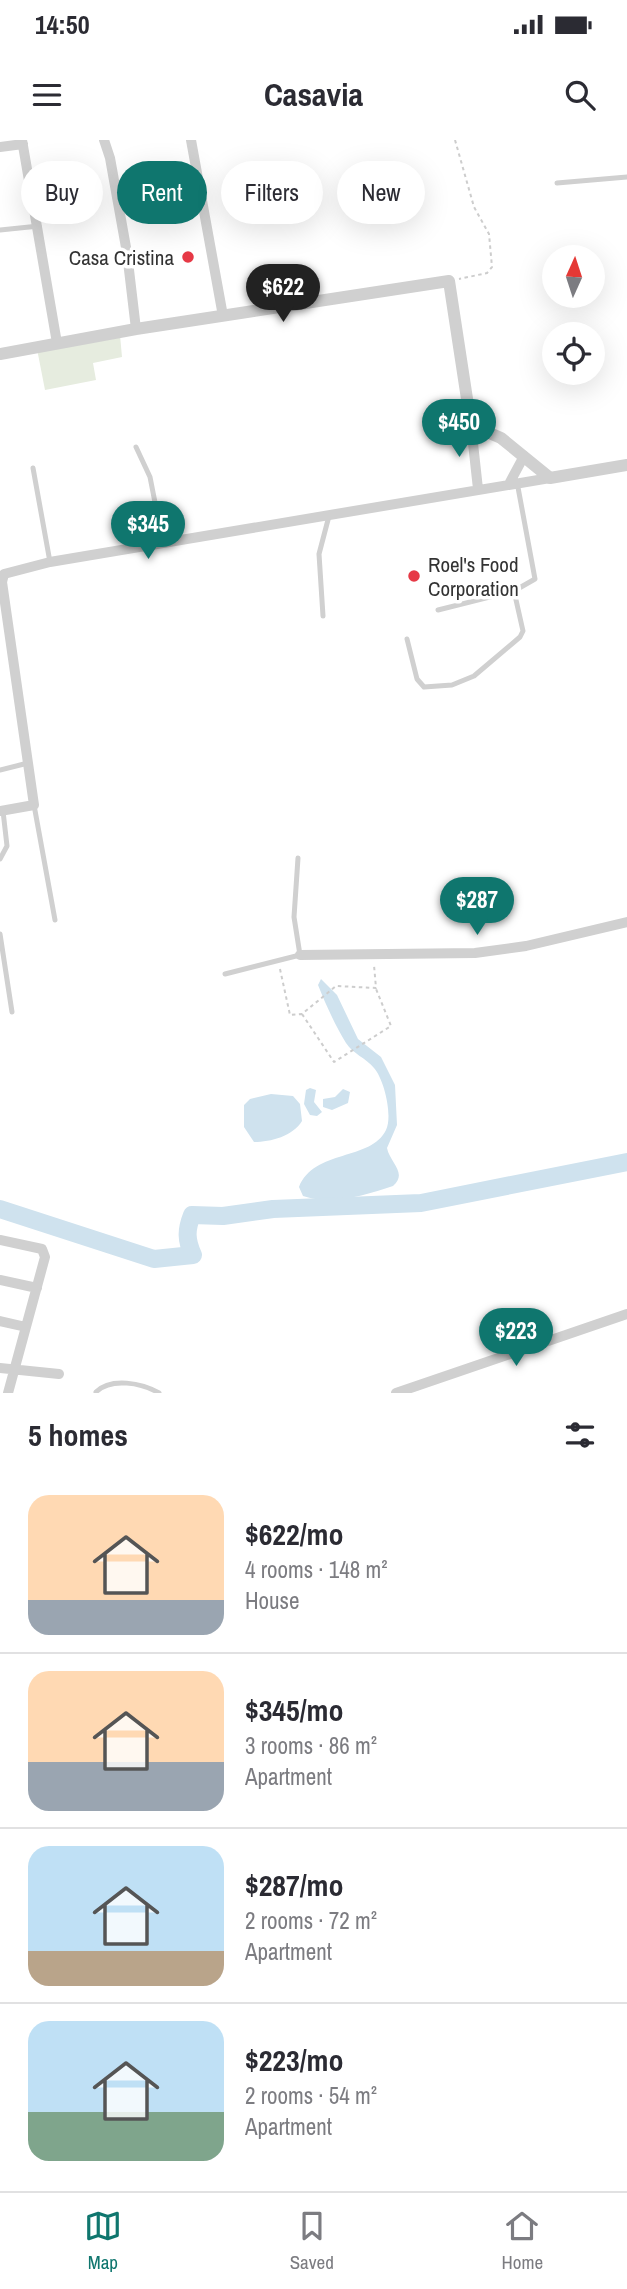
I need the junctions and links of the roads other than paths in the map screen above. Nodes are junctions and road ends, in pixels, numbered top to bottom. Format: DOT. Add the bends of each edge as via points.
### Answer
graph roads {
  1 [pos="104,140"];
  2 [pos="191,140"];
  3 [pos="23,142"];
  4 [pos="0,147"];
  5 [pos="627,177"];
  6 [pos="557,183"];
  7 [pos="39,226"];
  8 [pos="0,230"];
  9 [pos="223,316"];
  10 [pos="136,329"];
  11 [pos="57,343"];
  12 [pos="0,354"];
  13 [pos="471,425"];
  14 [pos="136,447"];
  15 [pos="524,456"];
  16 [pos="627,465"];
  17 [pos="33,468"];
  18 [pos="550,478"];
  19 [pos="513,483"];
  20 [pos="478,489"];
  21 [pos="330,513"];
  22 [pos="163,543"];
  23 [pos="50,562"];
  24 [pos="514,591"];
  25 [pos="438,610"];
  26 [pos="323,616"];
  27 [pos="407,639"];
  28 [pos="28,763"];
  29 [pos="0,770"];
  30 [pos="34,805"];
  31 [pos="1,811"];
  32 [pos="298,858"];
  33 [pos="0,859"];
  34 [pos="55,919"];
  35 [pos="627,922"];
  36 [pos="0,934"];
  37 [pos="300,955"];
  38 [pos="225,974"];
  39 [pos="12,1012"];
  40 [pos="0,1240"];
  41 [pos="0,1280"];
  42 [pos="37,1288"];
  43 [pos="627,1314"];
  44 [pos="0,1321"];
  45 [pos="26,1326"];
  46 [pos="0,1368"];
  47 [pos="14,1371"];
  48 [pos="59,1374"];
  49 [pos="96,1392"];
  50 [pos="8,1393"];
  51 [pos="159,1393"];
  52 [pos="396,1393"];
  1 -- 10 [label="street" via="127,253"];
  2 -- 9 [label="street"];
  3 -- 4 [label="street"];
  3 -- 7 [label="street"];
  5 -- 6 [label="lane"];
  7 -- 8 [label="lane"];
  7 -- 11 [label="street"];
  9 -- 10 [label="street"];
  9 -- 13 [label="street" via="449,281"];
  10 -- 11 [label="street"];
  11 -- 12 [label="street"];
  13 -- 15 [label="street" via="501,438"];
  13 -- 20 [label="street"];
  14 -- 22 [label="lane" via="150,477"];
  15 -- 18 [label="street"];
  15 -- 19 [label="street"];
  16 -- 18 [label="street"];
  17 -- 23 [label="lane"];
  18 -- 19 [label="street"];
  19 -- 20 [label="street"];
  19 -- 24 [label="lane" via="536,575"];
  20 -- 21 [label="street"];
  21 -- 22 [label="street"];
  21 -- 26 [label="lane" via="319,554"];
  22 -- 23 [label="street"];
  23 -- 28 [label="street" via="4,574 2,582"];
  24 -- 25 [label="lane"];
  24 -- 27 [label="lane" via="523,631 520,637 465,681 424,687 417,679"];
  28 -- 29 [label="lane"];
  28 -- 30 [label="street"];
  30 -- 31 [label="street"];
  30 -- 34 [label="lane"];
  31 -- 33 [label="lane" via="7,846"];
  32 -- 37 [label="lane" via="294,918"];
  35 -- 37 [label="street" via="475,953"];
  36 -- 39 [label="lane"];
  37 -- 38 [label="lane"];
  40 -- 42 [label="street" via="44,1252"];
  41 -- 42 [label="street"];
  42 -- 45 [label="street"];
  43 -- 52 [label="street"];
  44 -- 45 [label="street"];
  45 -- 47 [label="street"];
  46 -- 47 [label="street"];
  47 -- 48 [label="street"];
  47 -- 50 [label="street"];
  49 -- 51 [label="lane" via="123,1383"];
}
